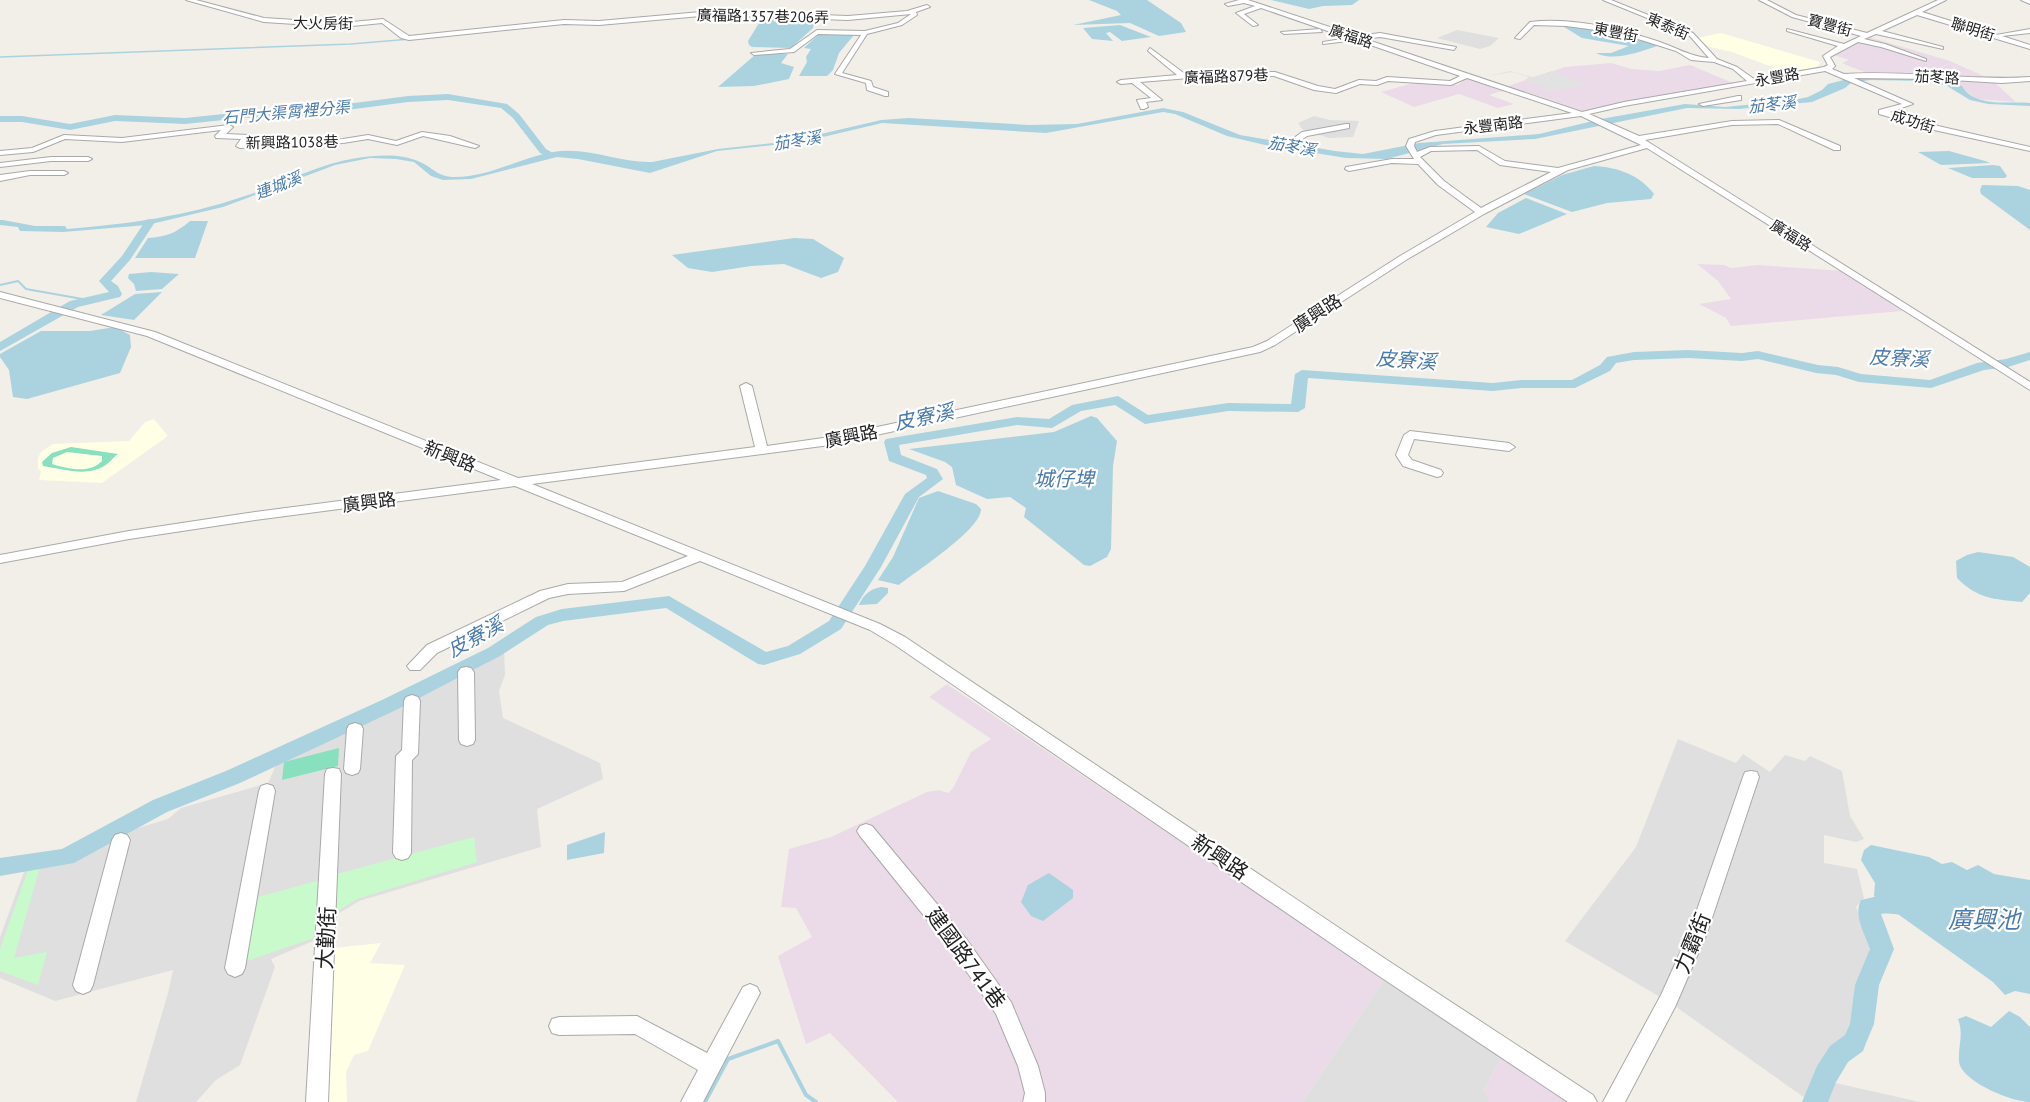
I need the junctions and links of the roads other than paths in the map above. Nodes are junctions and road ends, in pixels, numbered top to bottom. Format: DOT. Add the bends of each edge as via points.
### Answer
graph roads {
  1 [pos="189,0"];
  2 [pos="1243,0"];
  3 [pos="1606,0"];
  4 [pos="1762,0"];
  5 [pos="1943,0"];
  6 [pos="2024,0"];
  7 [pos="2030,2"];
  8 [pos="1228,4"];
  9 [pos="1262,7"];
  10 [pos="927,8"];
  11 [pos="915,12"];
  12 [pos="1307,12"];
  13 [pos="1915,12"];
  14 [pos="1287,15"];
  15 [pos="1273,16"];
  16 [pos="1255,25"];
  17 [pos="1328,29"];
  18 [pos="490,30"];
  19 [pos="1789,30"];
  20 [pos="1874,31"];
  21 [pos="2030,31"];
  22 [pos="865,33"];
  23 [pos="1866,35"];
  24 [pos="1994,35"];
  25 [pos="1518,38"];
  26 [pos="1293,39"];
  27 [pos="1359,39"];
  28 [pos="1857,40"];
  29 [pos="1325,43"];
  30 [pos="1844,46"];
  31 [pos="2030,47"];
  32 [pos="1454,48"];
  33 [pos="1941,48"];
  34 [pos="1150,50"];
  35 [pos="754,52"];
  36 [pos="1715,60"];
  37 [pos="1924,60"];
  38 [pos="1826,69"];
  39 [pos="1467,75"];
  40 [pos="1184,77"];
  41 [pos="1824,79"];
  42 [pos="1850,79"];
  43 [pos="2030,79"];
  44 [pos="1134,81"];
  45 [pos="1121,82"];
  46 [pos="1753,82"];
  47 [pos="1713,89"];
  48 [pos="885,94"];
  49 [pos="1703,104"];
  50 [pos="1144,107"];
  51 [pos="1582,114"];
  52 [pos="1301,124"];
  53 [pos="1346,127"];
  54 [pos="1934,129"];
  55 [pos="1309,133"];
  56 [pos="1940,138"];
  57 [pos="1638,139"];
  58 [pos="1291,143"];
  59 [pos="1648,145"];
  60 [pos="476,146"];
  61 [pos="1837,148"];
  62 [pos="2030,149"];
  63 [pos="0,153"];
  64 [pos="88,159"];
  65 [pos="1418,159"];
  66 [pos="0,165"];
  67 [pos="1349,169"];
  68 [pos="1559,171"];
  69 [pos="64,173"];
  70 [pos="0,178"];
  71 [pos="1481,212"];
  72 [pos="0,295"];
  73 [pos="746,386"];
  74 [pos="2030,387"];
  75 [pos="1509,447"];
  76 [pos="762,451"];
  77 [pos="1437,473"];
  78 [pos="516,482"];
  79 [pos="699,557"];
  80 [pos="0,560"];
  81 [pos="415,666"];
  82 [pos="466,672"];
  83 [pos="412,701"];
  84 [pos="355,729"];
  85 [pos="467,740"];
  86 [pos="352,770"];
  87 [pos="333,774"];
  88 [pos="1751,777"];
  89 [pos="267,791"];
  90 [pos="866,831"];
  91 [pos="121,840"];
  92 [pos="402,853"];
  93 [pos="235,968"];
  94 [pos="83,985"];
  95 [pos="750,993"];
  96 [pos="559,1026"];
  97 [pos="711,1066"];
  98 [pos="317,1102"];
  99 [pos="692,1102"];
  100 [pos="1034,1102"];
  101 [pos="1586,1102"];
  102 [pos="1614,1102"];
  1 -- 18 [label="street, 大火房街" via="264,20 342,25 382,21 405,38"];
  2 -- 8 [label="street"];
  2 -- 9 [label="street, 廣福路"];
  3 -- 36 [label="street, 東泰街" via="1691,34"];
  4 -- 23 [label="street, 寶豐街" via="1794,16"];
  5 -- 13 [label="street, 永豐路"];
  6 -- 7 [label="street"];
  9 -- 14 [label="street, 廣福路"];
  9 -- 16 [label="street" via="1239,13"];
  10 -- 11 [label="street, 廣福路1357巷206弄"];
  11 -- 18 [label="street, 廣福路1357巷206弄" via="848,18 712,13 599,23 564,21"];
  11 -- 22 [label="street" via="900,24"];
  12 -- 14 [label="street"];
  13 -- 20 [label="street, 永豐路"];
  13 -- 24 [label="street, 聯明街"];
  14 -- 15 [label="street"];
  14 -- 17 [label="street, 廣福路"];
  17 -- 26 [label="street" via="1312,35 1284,32"];
  17 -- 27 [label="street, 廣福路"];
  19 -- 30 [label="street"];
  20 -- 23 [label="street, 永豐路"];
  20 -- 33 [label="street"];
  21 -- 24 [label="street"];
  22 -- 35 [label="street" via="817,32 792,51"];
  22 -- 48 [label="street" via="838,75 869,82 870,88"];
  23 -- 28 [label="street, 永豐路"];
  24 -- 31 [label="street, 聯明街"];
  25 -- 36 [label="street, 東豐街" via="1532,23 1581,25 1635,34 1693,59"];
  27 -- 29 [label="street"];
  27 -- 32 [label="street" via="1380,35"];
  27 -- 39 [label="street, 廣福路"];
  28 -- 30 [label="street, 永豐路"];
  28 -- 37 [label="street"];
  30 -- 38 [label="street, 永豐路" via="1826,56 1832,66"];
  34 -- 40 [label="street"];
  36 -- 46 [label="street, 東泰街" via="1735,68"];
  38 -- 42 [label="street, 茄苳路"];
  38 -- 46 [label="street, 永豐路"];
  39 -- 40 [label="street, 廣福路879巷" via="1451,83 1388,79 1359,82 1336,91 1275,74"];
  39 -- 51 [label="street, 廣福路"];
  40 -- 44 [label="street, 廣福路879巷"];
  41 -- 42 [label="street"];
  42 -- 43 [label="street, 茄苳路"];
  42 -- 54 [label="street, 成功街" via="1910,104 1882,112"];
  44 -- 45 [label="street, 廣福路879巷"];
  44 -- 50 [label="street" via="1158,100 1141,100"];
  46 -- 47 [label="street, 永豐路"];
  47 -- 49 [label="street" via="1738,98"];
  47 -- 51 [label="street, 永豐路"];
  51 -- 57 [label="street, 廣福路"];
  51 -- 65 [label="street, 永豐南路" via="1434,133 1412,141 1410,146"];
  52 -- 55 [label="street"];
  53 -- 55 [label="street"];
  54 -- 56 [label="street"];
  54 -- 62 [label="street, 成功街"];
  55 -- 58 [label="street"];
  57 -- 59 [label="street, 廣福路"];
  57 -- 61 [label="street" via="1732,123 1779,122"];
  59 -- 68 [label="street, 廣興路"];
  59 -- 74 [label="street, 廣福路"];
  60 -- 63 [label="street, 新興路1038巷" via="422,134 397,143 368,137 240,146 246,137 219,136 229,127 122,140 59,138 33,150"];
  64 -- 66 [label="street"];
  65 -- 67 [label="street"];
  65 -- 68 [label="street" via="1430,149 1479,148 1503,163"];
  65 -- 71 [label="street" via="1459,198"];
  68 -- 71 [label="street, 廣興路"];
  69 -- 70 [label="street"];
  71 -- 76 [label="street, 廣興路" via="1256,350 830,441"];
  72 -- 78 [label="street, 新興路" via="151,334"];
  73 -- 76 [label="street"];
  75 -- 77 [label="street" via="1410,435 1402,455 1407,463"];
  76 -- 78 [label="street, 廣興路"];
  78 -- 79 [label="street, 新興路"];
  78 -- 80 [label="street, 廣興路" via="152,531"];
  79 -- 81 [label="street" via="624,586 545,594 432,650"];
  79 -- 101 [label="street, 新興路" via="900,641"];
  82 -- 85 [label="street"];
  83 -- 92 [label="street"];
  84 -- 86 [label="street"];
  87 -- 98 [label="street, 大勤街"];
  88 -- 102 [label="street, 力霸街" via="1698,933 1668,1001"];
  89 -- 93 [label="street"];
  90 -- 100 [label="street, 建國路741巷" via="960,946 1004,1008 1028,1066"];
  91 -- 94 [label="street"];
  95 -- 97 [label="street"];
  96 -- 97 [label="street" via="637,1026"];
  97 -- 99 [label="street"];
}
